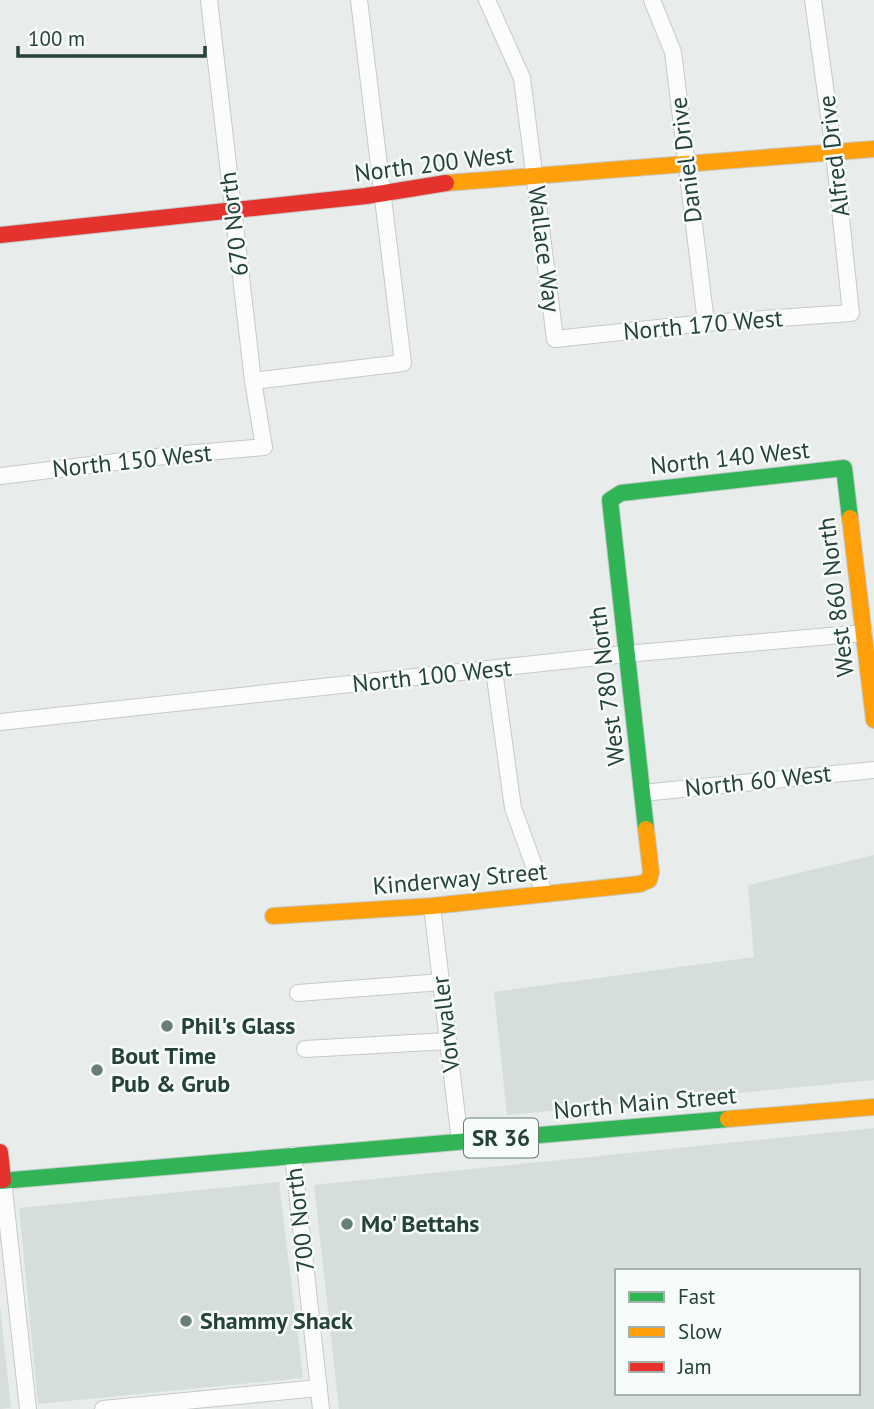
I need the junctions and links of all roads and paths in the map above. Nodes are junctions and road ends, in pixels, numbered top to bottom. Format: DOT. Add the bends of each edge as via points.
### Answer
graph roads {
  1 [pos="209,0"];
  2 [pos="359,0"];
  3 [pos="487,0"];
  4 [pos="652,0"];
  5 [pos="813,0"];
  6 [pos="874,149"];
  7 [pos="834,152"];
  8 [pos="685,163"];
  9 [pos="535,176"];
  10 [pos="381,194"];
  11 [pos="233,211"];
  12 [pos="0,235"];
  13 [pos="851,313"];
  14 [pos="706,323"];
  15 [pos="555,339"];
  16 [pos="253,381"];
  17 [pos="264,447"];
  18 [pos="844,468"];
  19 [pos="0,476"];
  20 [pos="621,492"];
  21 [pos="864,633"];
  22 [pos="626,654"];
  23 [pos="494,670"];
  24 [pos="874,720"];
  25 [pos="0,722"];
  26 [pos="874,770"];
  27 [pos="642,793"];
  28 [pos="649,880"];
  29 [pos="544,893"];
  30 [pos="432,906"];
  31 [pos="273,916"];
  32 [pos="441,982"];
  33 [pos="298,993"];
  34 [pos="448,1041"];
  35 [pos="305,1049"];
  36 [pos="874,1107"];
  37 [pos="460,1142"];
  38 [pos="0,1152"];
  39 [pos="293,1156"];
  40 [pos="2,1181"];
  41 [pos="319,1388"];
  42 [pos="28,1409"];
  43 [pos="103,1409"];
  44 [pos="321,1409"];
  1 -- 11 [label="street, 670 North"];
  2 -- 10 [label="street"];
  3 -- 9 [label="street, Wallace Way" via="522,78"];
  4 -- 8 [label="street, Daniel Drive" via="673,52"];
  5 -- 7 [label="street, Alfred Drive"];
  6 -- 7 [label="main road, North 200 West"];
  7 -- 8 [label="main road, North 200 West"];
  7 -- 13 [label="street, Alfred Drive"];
  8 -- 9 [label="main road, North 200 West"];
  8 -- 14 [label="street, Daniel Drive"];
  9 -- 10 [label="main road, North 200 West" via="466,180"];
  9 -- 15 [label="street, Wallace Way"];
  10 -- 11 [label="main road, North 200 West"];
  10 -- 16 [label="street" via="403,363"];
  11 -- 12 [label="main road, North 200 West"];
  11 -- 16 [label="street, 670 North"];
  13 -- 14 [label="street, North 170 West"];
  14 -- 15 [label="street, North 170 West"];
  16 -- 17 [label="street, 670 North"];
  17 -- 19 [label="street, North 150 West"];
  18 -- 20 [label="main road, North 140 West"];
  18 -- 21 [label="main road, West 860 North"];
  20 -- 22 [label="main road, West 780 North" via="610,500 610,514"];
  21 -- 22 [label="street, North 100 West"];
  21 -- 24 [label="main road, West 860 North"];
  22 -- 23 [label="street, North 100 West"];
  22 -- 27 [label="main road, West 780 North"];
  23 -- 25 [label="street, North 100 West"];
  23 -- 29 [label="street" via="513,808"];
  26 -- 27 [label="street, North 60 West"];
  27 -- 28 [label="main road, West 780 North"];
  28 -- 29 [label="main road, Kinderway Street"];
  29 -- 30 [label="main road, Kinderway Street"];
  30 -- 31 [label="main road, Kinderway Street"];
  30 -- 32 [label="street, Vorwaller"];
  32 -- 33 [label="street"];
  32 -- 34 [label="street, Vorwaller"];
  34 -- 35 [label="street"];
  34 -- 37 [label="street, Vorwaller"];
  36 -- 37 [label="main road, North Main Street / SR 36"];
  37 -- 39 [label="main road, North Main Street / SR 36"];
  38 -- 40 [label="main road"];
  39 -- 40 [label="main road, North Main Street / SR 36"];
  39 -- 41 [label="street, 700 North"];
  40 -- 42 [label="street"];
  41 -- 43 [label="street"];
  41 -- 44 [label="street, 700 North"];
}
